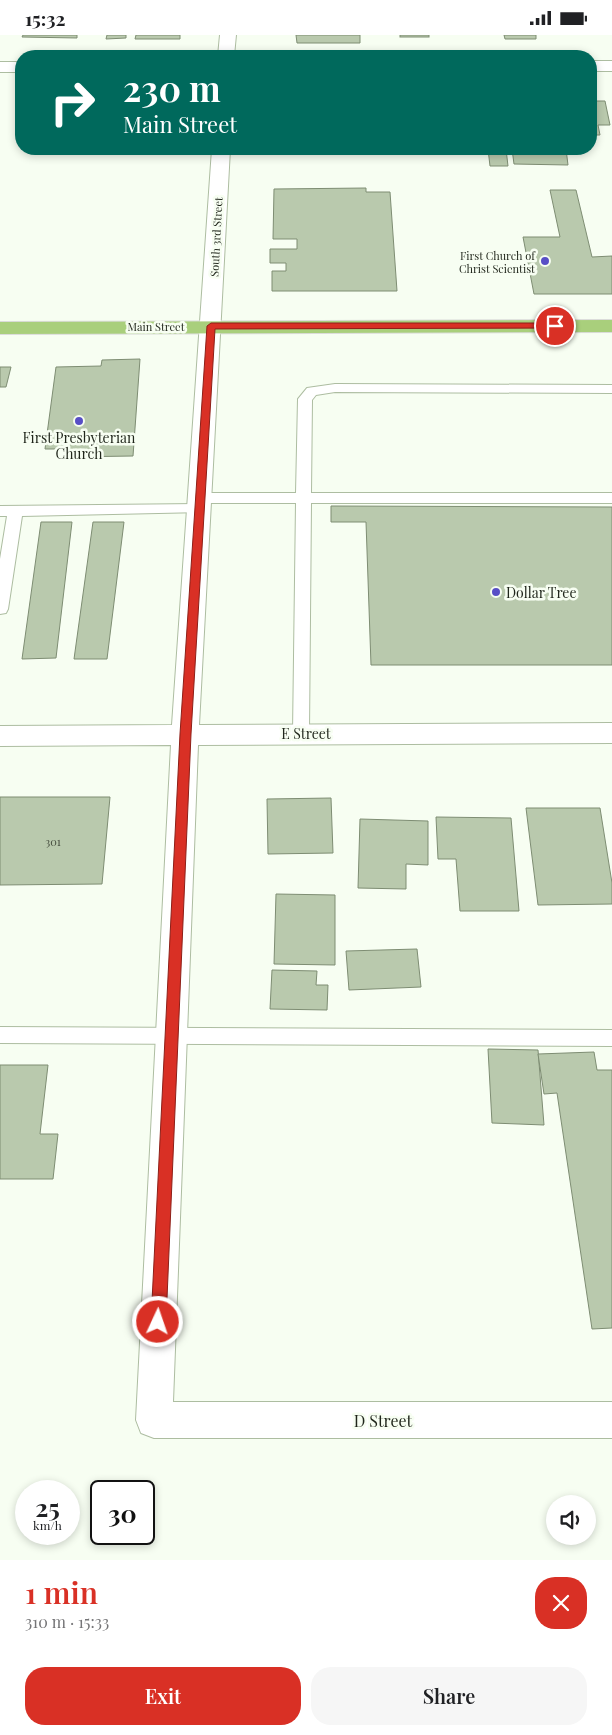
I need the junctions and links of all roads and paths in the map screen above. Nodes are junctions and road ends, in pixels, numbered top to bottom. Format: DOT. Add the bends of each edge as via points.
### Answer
graph roads {
  1 [pos="228,35"];
  2 [pos="227,50"];
  3 [pos="597,66"];
  4 [pos="612,66"];
  5 [pos="0,67"];
  6 [pos="15,67"];
  7 [pos="221,155"];
  8 [pos="211,326"];
  9 [pos="612,326"];
  10 [pos="0,328"];
  11 [pos="612,389"];
  12 [pos="303,498"];
  13 [pos="612,498"];
  14 [pos="199,504"];
  15 [pos="8,511"];
  16 [pos="0,609"];
  17 [pos="301,733"];
  18 [pos="612,733"];
  19 [pos="185,734"];
  20 [pos="0,736"];
  21 [pos="0,1035"];
  22 [pos="172,1035"];
  23 [pos="612,1039"];
  24 [pos="154,1420"];
  25 [pos="612,1420"];
  1 -- 2 [label="street"];
  3 -- 4 [label="street"];
  5 -- 6 [label="street"];
  7 -- 8 [label="street, South 3rd Street"];
  8 -- 9 [label="main road, Main Street"];
  8 -- 10 [label="main road, Main Street"];
  8 -- 14 [label="street, South 3rd Street"];
  11 -- 12 [label="lane" via="335,388 312,391 305,399"];
  12 -- 13 [label="lane"];
  12 -- 14 [label="lane"];
  12 -- 17 [label="lane"];
  14 -- 15 [label="lane"];
  14 -- 19 [label="street, South 3rd Street"];
  15 -- 16 [label="lane"];
  17 -- 18 [label="street, E Street"];
  17 -- 19 [label="street, E Street"];
  19 -- 20 [label="street, E Street"];
  19 -- 22 [label="street, South 3rd Street"];
  21 -- 22 [label="lane"];
  22 -- 23 [label="lane"];
  22 -- 24 [label="street, South 3rd Street"];
  24 -- 25 [label="street, D Street"];
}
